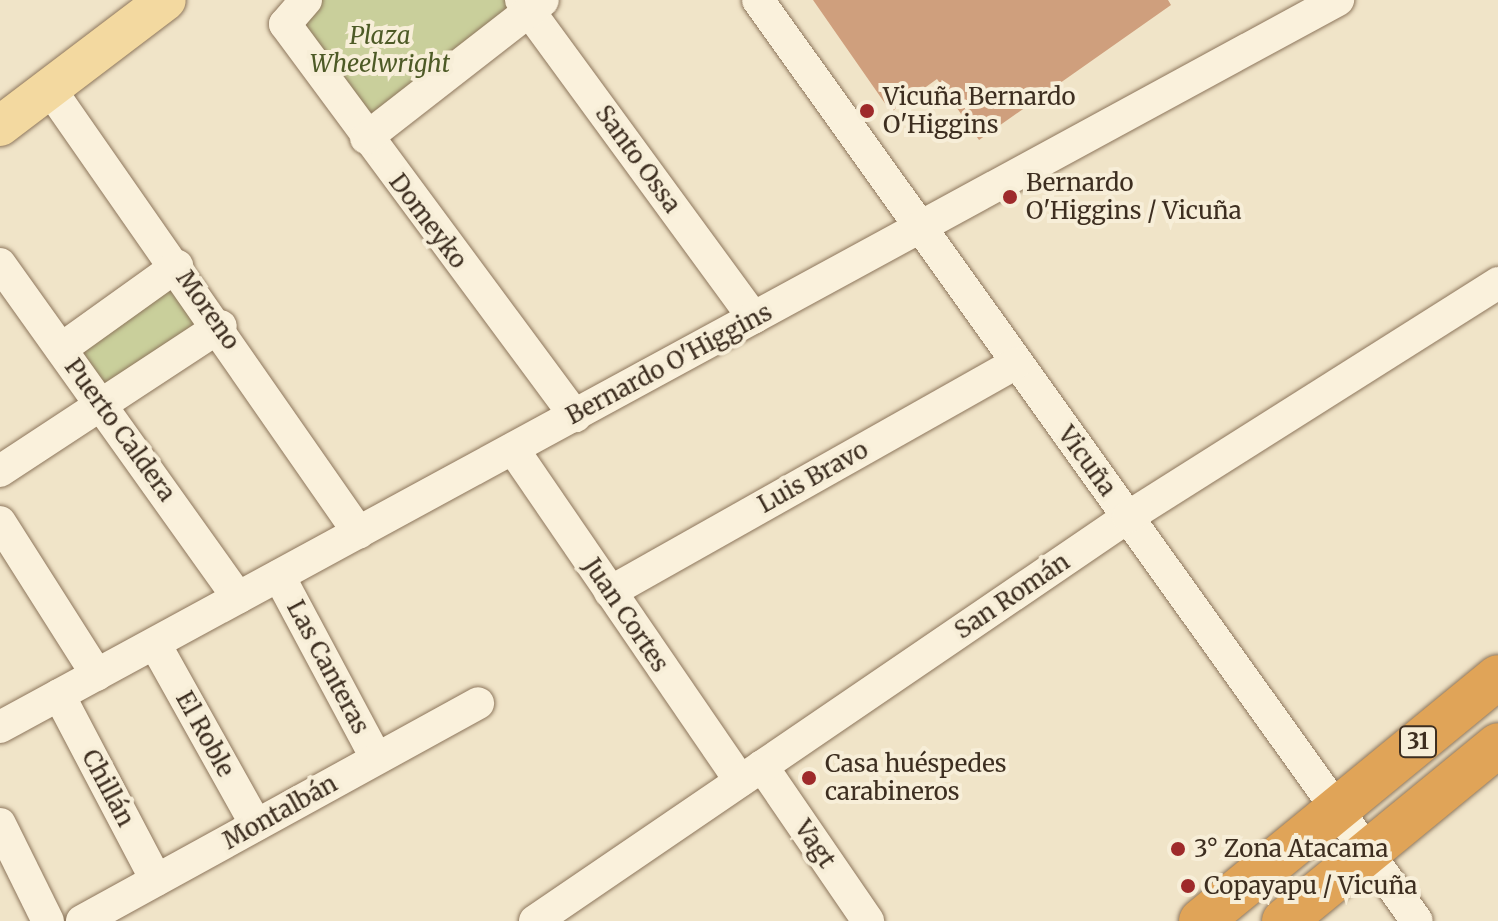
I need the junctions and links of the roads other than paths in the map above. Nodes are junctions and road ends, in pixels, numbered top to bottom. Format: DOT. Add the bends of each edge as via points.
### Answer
graph roads {
  1 [pos="126,0"];
  2 [pos="166,0"];
  3 [pos="306,0"];
  4 [pos="758,0"];
  5 [pos="1338,0"];
  6 [pos="531,4"];
  7 [pos="52,92"];
  8 [pos="0,94"];
  9 [pos="0,126"];
  10 [pos="366,138"];
  11 [pos="921,228"];
  12 [pos="0,264"];
  13 [pos="177,266"];
  14 [pos="1498,283"];
  15 [pos="754,318"];
  16 [pos="221,326"];
  17 [pos="61,349"];
  18 [pos="1016,363"];
  19 [pos="106,404"];
  20 [pos="575,416"];
  21 [pos="513,449"];
  22 [pos="0,471"];
  23 [pos="1128,517"];
  24 [pos="0,522"];
  25 [pos="359,533"];
  26 [pos="279,576"];
  27 [pos="610,592"];
  28 [pos="238,598"];
  29 [pos="155,644"];
  30 [pos="97,675"];
  31 [pos="1498,677"];
  32 [pos="59,695"];
  33 [pos="478,703"];
  34 [pos="0,727"];
  35 [pos="1498,745"];
  36 [pos="376,758"];
  37 [pos="751,773"];
  38 [pos="1338,808"];
  39 [pos="0,824"];
  40 [pos="256,825"];
  41 [pos="1370,853"];
  42 [pos="156,880"];
  43 [pos="1292,915"];
  44 [pos="48,921"];
  45 [pos="82,921"];
  46 [pos="535,921"];
  47 [pos="868,921"];
  48 [pos="1201,921"];
  49 [pos="1417,921"];
  1 -- 8 [label="main road"];
  2 -- 7 [label="main road"];
  3 -- 10 [label="street, Domeyko" via="285,24"];
  4 -- 11 [label="street, Vicuña"];
  5 -- 11 [label="street, Bernardo O'Higgins"];
  6 -- 10 [label="street"];
  6 -- 15 [label="street, Santo Ossa"];
  7 -- 9 [label="main road"];
  7 -- 13 [label="street, Moreno"];
  10 -- 20 [label="street, Domeyko"];
  11 -- 15 [label="street, Bernardo O'Higgins"];
  11 -- 18 [label="street, Vicuña"];
  12 -- 17 [label="street, Puerto Caldera"];
  13 -- 16 [label="street, Moreno"];
  13 -- 17 [label="street"];
  14 -- 23 [label="street, San Román"];
  15 -- 20 [label="street, Bernardo O'Higgins"];
  16 -- 19 [label="street"];
  16 -- 25 [label="street, Moreno"];
  17 -- 19 [label="street, Puerto Caldera"];
  18 -- 23 [label="street, Vicuña"];
  18 -- 27 [label="street, Luis Bravo"];
  19 -- 22 [label="street"];
  19 -- 28 [label="street, Puerto Caldera"];
  20 -- 21 [label="street, Bernardo O'Higgins"];
  21 -- 25 [label="street, Bernardo O'Higgins"];
  21 -- 27 [label="street, Juan Cortes"];
  23 -- 37 [label="street, San Román"];
  23 -- 38 [label="street, Vicuña"];
  24 -- 30 [label="street"];
  25 -- 26 [label="street, Bernardo O'Higgins"];
  26 -- 28 [label="street, Bernardo O'Higgins"];
  26 -- 36 [label="street, Las Canteras"];
  27 -- 37 [label="street, Juan Cortes"];
  28 -- 29 [label="street, Bernardo O'Higgins"];
  29 -- 30 [label="street, Bernardo O'Higgins"];
  29 -- 40 [label="street, El Roble"];
  30 -- 32 [label="street, Bernardo O'Higgins"];
  31 -- 38 [label="highway, 31"];
  32 -- 34 [label="street, Bernardo O'Higgins"];
  32 -- 42 [label="street, Chillán"];
  33 -- 36 [label="street, Montalbán"];
  35 -- 41 [label="highway, 31"];
  36 -- 40 [label="street, Montalbán"];
  37 -- 46 [label="street, San Román"];
  37 -- 47 [label="street, Vagt"];
  38 -- 41 [label="street, Vicuña"];
  38 -- 43 [label="highway" via="1326,863"];
  38 -- 48 [label="highway, 31"];
  39 -- 44 [label="street"];
  40 -- 42 [label="street, Montalbán"];
  41 -- 43 [label="highway, 31"];
  41 -- 49 [label="street, Vicuña"];
  42 -- 45 [label="street, Montalbán"];
}
